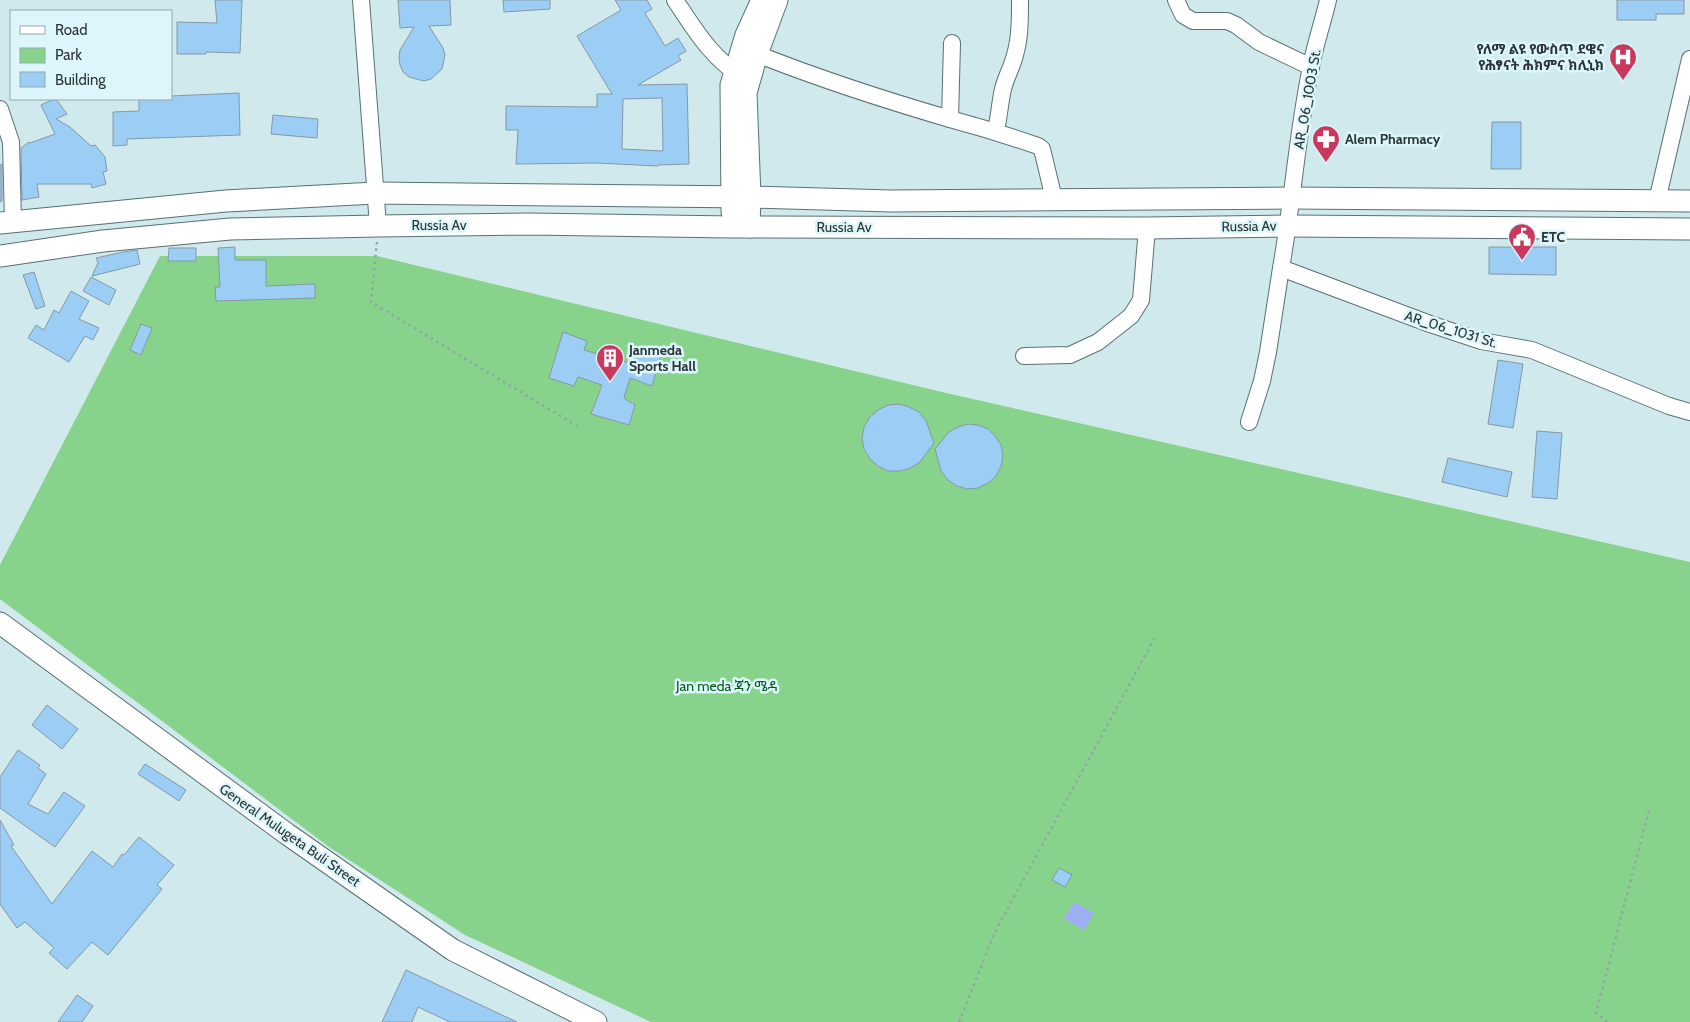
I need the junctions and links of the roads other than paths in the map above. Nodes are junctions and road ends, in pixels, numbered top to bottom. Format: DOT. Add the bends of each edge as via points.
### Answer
graph roads {
  1 [pos="361,0"];
  2 [pos="675,0"];
  3 [pos="762,0"];
  4 [pos="778,0"];
  5 [pos="1176,0"];
  6 [pos="1328,0"];
  7 [pos="1020,1"];
  8 [pos="952,43"];
  9 [pos="757,54"];
  10 [pos="1690,59"];
  11 [pos="1311,66"];
  12 [pos="742,76"];
  13 [pos="0,109"];
  14 [pos="950,119"];
  15 [pos="996,131"];
  16 [pos="375,193"];
  17 [pos="741,197"];
  18 [pos="1290,198"];
  19 [pos="1054,199"];
  20 [pos="1658,201"];
  21 [pos="1690,201"];
  22 [pos="6,222"];
  23 [pos="378,226"];
  24 [pos="1288,226"];
  25 [pos="740,228"];
  26 [pos="1147,228"];
  27 [pos="1690,229"];
  28 [pos="0,256"];
  29 [pos="1281,268"];
  30 [pos="1024,356"];
  31 [pos="1690,412"];
  32 [pos="1249,422"];
  33 [pos="0,623"];
  34 [pos="596,1022"];
  1 -- 16 [label="street"];
  2 -- 12 [label="street" via="709,49"];
  3 -- 12 [label="main road" via="746,35"];
  4 -- 9 [label="main road"];
  5 -- 11 [label="street" via="1183,15 1193,21 1227,21 1259,42"];
  6 -- 11 [label="street, AR_06_1003 St."];
  7 -- 15 [label="street" via="1015,57 1003,90"];
  8 -- 14 [label="street"];
  9 -- 12 [label="main road"];
  9 -- 14 [label="street"];
  10 -- 20 [label="street"];
  11 -- 18 [label="street, AR_06_1003 St."];
  12 -- 17 [label="main road" via="746,93"];
  13 -- 22 [label="street" via="11,142"];
  14 -- 15 [label="street"];
  15 -- 19 [label="street" via="1042,149"];
  16 -- 17 [label="main road, Russia Av"];
  16 -- 22 [label="main road, Russia Av" via="226,201"];
  16 -- 23 [label="street"];
  17 -- 19 [label="main road, Russia Av" via="891,201"];
  17 -- 25 [label="main road"];
  18 -- 19 [label="main road, Russia Av"];
  18 -- 20 [label="main road, Russia Av"];
  18 -- 24 [label="street, AR_06_1003 St."];
  20 -- 21 [label="main road, Russia Av"];
  23 -- 25 [label="main road, Russia Av" via="529,224"];
  23 -- 28 [label="main road, Russia Av" via="230,229 103,241"];
  24 -- 26 [label="main road, Russia Av"];
  24 -- 27 [label="main road, Russia Av"];
  24 -- 29 [label="street"];
  25 -- 26 [label="main road, Russia Av"];
  26 -- 30 [label="street" via="1141,300 1131,316 1098,342 1070,354"];
  29 -- 31 [label="street, AR_06_1031 St." via="1480,341 1532,350"];
  29 -- 32 [label="street" via="1262,381"];
  33 -- 34 [label="main road, General Mulugeta Buli Street" via="286,834 453,950"];
}
